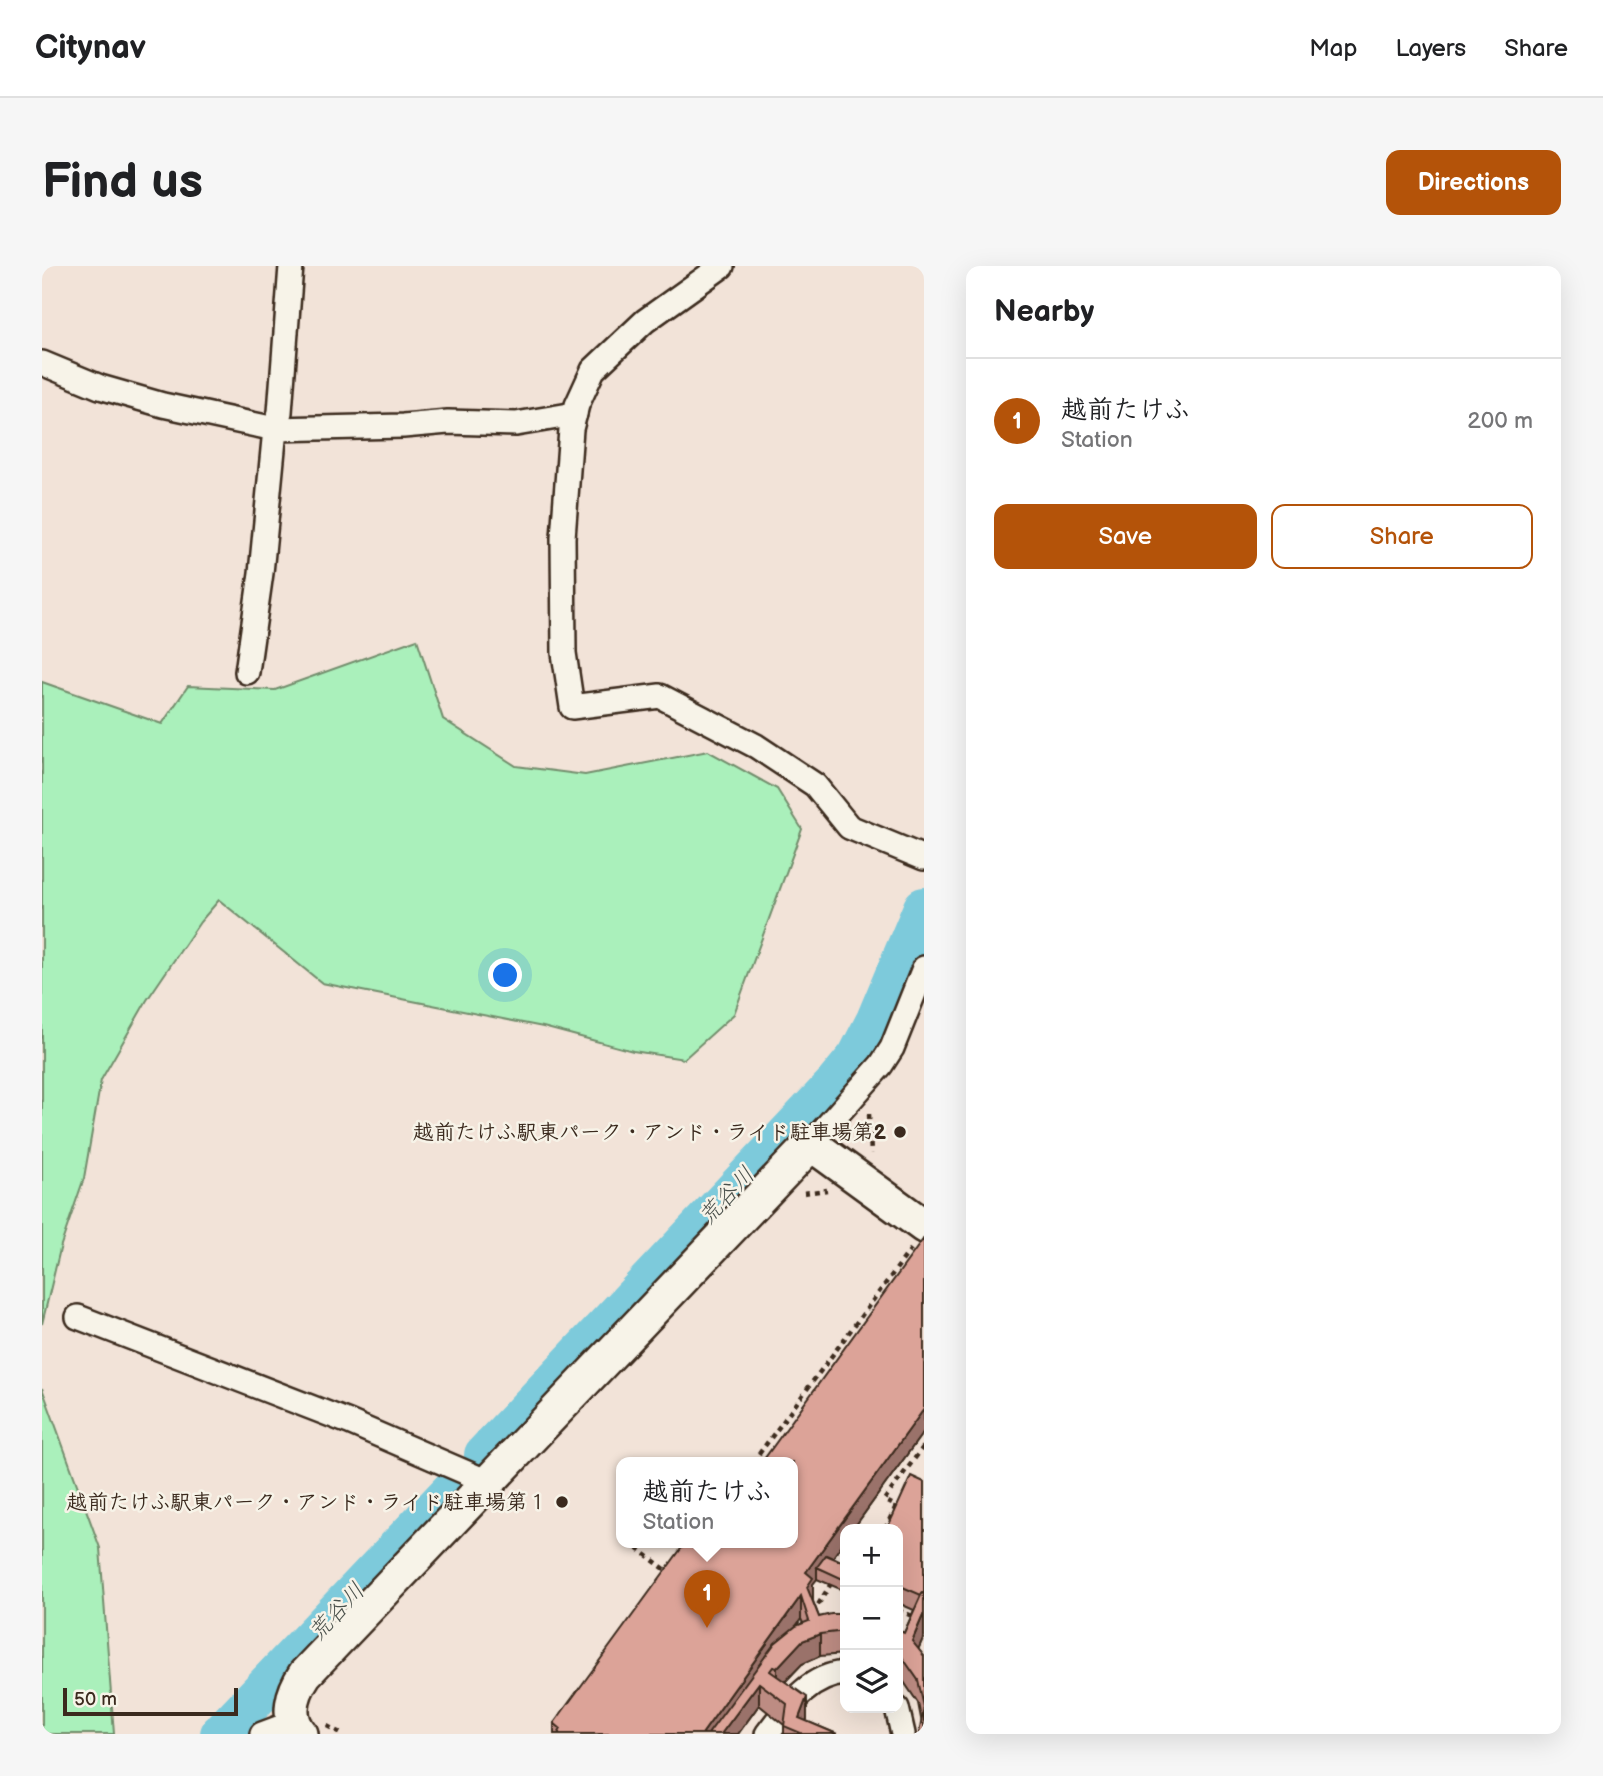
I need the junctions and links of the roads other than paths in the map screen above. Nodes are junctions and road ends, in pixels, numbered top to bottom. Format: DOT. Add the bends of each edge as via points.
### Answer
graph roads {
  1 [pos="290,266"];
  2 [pos="722,266"];
  3 [pos="42,363"];
  4 [pos="575,414"];
  5 [pos="275,429"];
  6 [pos="247,672"];
  7 [pos="924,858"];
  8 [pos="924,968"];
  9 [pos="811,1144"];
  10 [pos="920,1234"];
  11 [pos="78,1317"];
  12 [pos="482,1480"];
  13 [pos="840,1674"];
  14 [pos="898,1713"];
  15 [pos="298,1728"];
  16 [pos="262,1734"];
  17 [pos="767,1734"];
  18 [pos="903,1734"];
  1 -- 5 [label="street"];
  2 -- 4 [label="street" via="645,321 593,370"];
  3 -- 5 [label="street" via="100,387 163,405"];
  4 -- 5 [label="street" via="516,424"];
  4 -- 7 [label="street" via="563,538 564,653 572,707 660,696 756,746 815,785 849,827"];
  5 -- 6 [label="street"];
  8 -- 9 [label="street" via="892,1048"];
  9 -- 10 [label="street"];
  9 -- 12 [label="street" via="601,1366"];
  11 -- 12 [label="street" via="349,1422"];
  12 -- 15 [label="street" via="305,1674 293,1699"];
  13 -- 17 [label="street" via="812,1684"];
  14 -- 18 [label="street"];
  15 -- 16 [label="street"];
}
